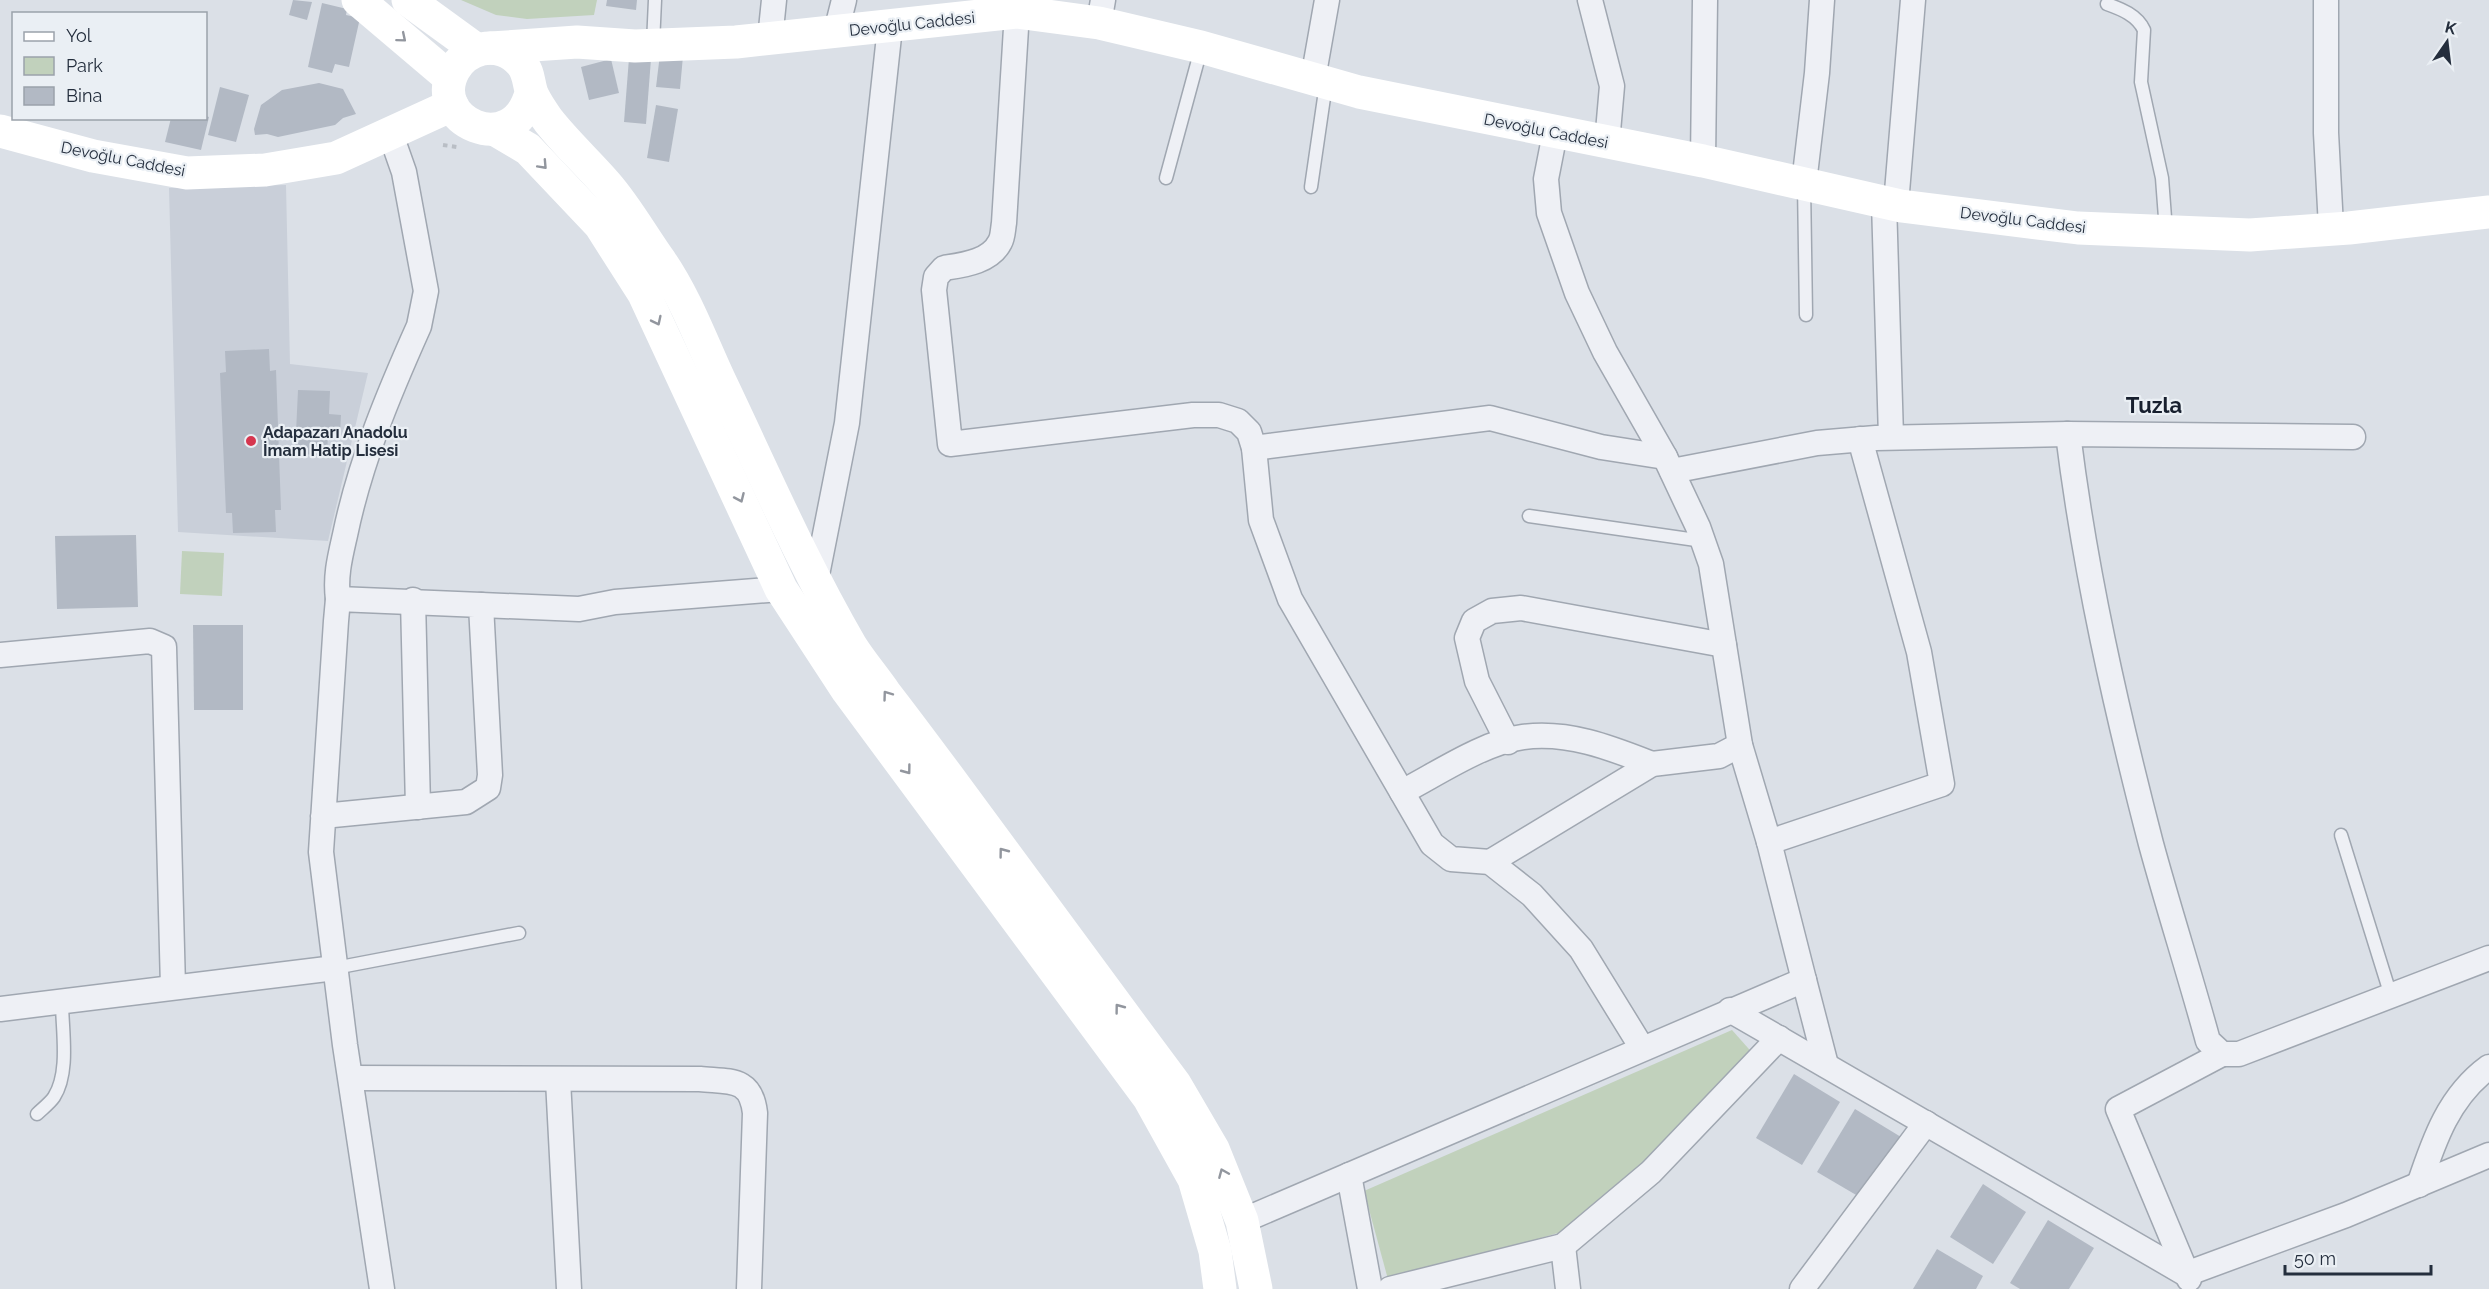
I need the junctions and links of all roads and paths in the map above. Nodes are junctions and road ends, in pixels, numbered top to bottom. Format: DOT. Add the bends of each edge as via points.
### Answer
graph roads {
  1 [pos="358,0"];
  2 [pos="408,0"];
  3 [pos="655,0"];
  4 [pos="774,0"];
  5 [pos="844,0"];
  6 [pos="1327,0"];
  7 [pos="1590,0"];
  8 [pos="1705,0"];
  9 [pos="1822,0"];
  10 [pos="1914,0"];
  11 [pos="2326,0"];
  12 [pos="2107,4"];
  13 [pos="1101,11"];
  14 [pos="1017,12"];
  15 [pos="890,27"];
  16 [pos="836,32"];
  17 [pos="770,39"];
  18 [pos="608,45"];
  19 [pos="653,45"];
  20 [pos="1202,47"];
  21 [pos="484,49"];
  22 [pos="1320,81"];
  23 [pos="530,86"];
  24 [pos="451,92"];
  25 [pos="496,130"];
  26 [pos="0,131"];
  27 [pos="1555,133"];
  28 [pos="391,135"];
  29 [pos="1607,143"];
  30 [pos="1703,161"];
  31 [pos="1166,178"];
  32 [pos="1804,183"];
  33 [pos="1311,187"];
  34 [pos="1890,203"];
  35 [pos="2489,212"];
  36 [pos="2331,227"];
  37 [pos="2166,232"];
  38 [pos="1806,315"];
  39 [pos="2068,434"];
  40 [pos="1891,437"];
  41 [pos="2354,437"];
  42 [pos="1860,439"];
  43 [pos="1254,448"];
  44 [pos="1668,464"];
  45 [pos="1529,516"];
  46 [pos="1703,541"];
  47 [pos="816,580"];
  48 [pos="781,589"];
  49 [pos="338,599"];
  50 [pos="413,600"];
  51 [pos="481,604"];
  52 [pos="1724,645"];
  53 [pos="0,655"];
  54 [pos="1508,742"];
  55 [pos="1740,745"];
  56 [pos="1652,764"];
  57 [pos="1402,792"];
  58 [pos="418,807"];
  59 [pos="323,816"];
  60 [pos="2341,835"];
  61 [pos="1769,842"];
  62 [pos="1490,862"];
  63 [pos="519,933"];
  64 [pos="2489,958"];
  65 [pos="335,968"];
  66 [pos="1804,980"];
  67 [pos="173,987"];
  68 [pos="2391,996"];
  69 [pos="62,1002"];
  70 [pos="0,1009"];
  71 [pos="1730,1010"];
  72 [pos="1779,1038"];
  73 [pos="1642,1048"];
  74 [pos="2222,1054"];
  75 [pos="1826,1065"];
  76 [pos="2489,1067"];
  77 [pos="351,1078"];
  78 [pos="558,1080"];
  79 [pos="37,1114"];
  80 [pos="1926,1123"];
  81 [pos="2489,1155"];
  82 [pos="1350,1175"];
  83 [pos="2419,1185"];
  84 [pos="1242,1221"];
  85 [pos="1563,1246"];
  86 [pos="2190,1282"];
  87 [pos="1813,1285"];
  88 [pos="379,1288"];
  89 [pos="569,1289"];
  90 [pos="749,1289"];
  91 [pos="1220,1289"];
  92 [pos="1256,1289"];
  93 [pos="1370,1289"];
  94 [pos="1390,1289"];
  95 [pos="1568,1289"];
  1 -- 24 [label="street, one-way"];
  2 -- 21 [label="street"];
  3 -- 19 [label="lane"];
  4 -- 17 [label="street"];
  5 -- 16 [label="street"];
  6 -- 22 [label="street"];
  7 -- 29 [label="street" via="1612,86"];
  8 -- 30 [label="street"];
  9 -- 32 [label="street"];
  10 -- 34 [label="street"];
  11 -- 36 [label="street"];
  12 -- 37 [label="lane" via="2122,9 2140,22 2144,30 2141,82 2162,178"];
  13 -- 14 [label="street, Devoğlu Caddesi"];
  13 -- 20 [label="street, Devoğlu Caddesi"];
  14 -- 15 [label="street, Devoğlu Caddesi"];
  14 -- 43 [label="street" via="1000,243 984,258 944,268 936,277 934,290 950,444 1088,426 1218,415 1238,421 1249,432"];
  15 -- 16 [label="street, Devoğlu Caddesi"];
  15 -- 47 [label="street" via="847,423"];
  16 -- 17 [label="street, Devoğlu Caddesi"];
  17 -- 19 [label="street, Devoğlu Caddesi"];
  18 -- 19 [label="street, Devoğlu Caddesi"];
  18 -- 21 [label="street" via="577,42"];
  18 -- 23 [label="street" via="555,62"];
  20 -- 22 [label="street, Devoğlu Caddesi"];
  20 -- 31 [label="lane"];
  21 -- 23 [label="street" via="504,50 516,57 525,67"];
  21 -- 24 [label="street" via="460,61"];
  22 -- 27 [label="street, Devoğlu Caddesi"];
  22 -- 33 [label="lane"];
  23 -- 25 [label="street" via="527,106 520,117"];
  23 -- 47 [label="street" via="549,122 609,187 670,276"];
  24 -- 25 [label="street" via="459,117 483,130"];
  24 -- 28 [label="street, Devoğlu Caddesi"];
  25 -- 48 [label="street, one-way" via="528,149 600,225 644,294"];
  26 -- 28 [label="street, Devoğlu Caddesi" via="93,156 187,172 265,170 336,158"];
  27 -- 29 [label="street, Devoğlu Caddesi"];
  27 -- 44 [label="street" via="1546,179 1549,213 1577,293"];
  28 -- 49 [label="street" via="404,172 426,291 419,326 366,453 336,579"];
  29 -- 30 [label="street, Devoğlu Caddesi"];
  30 -- 32 [label="street, Devoğlu Caddesi"];
  32 -- 34 [label="street, Devoğlu Caddesi"];
  32 -- 38 [label="lane"];
  34 -- 37 [label="street, Devoğlu Caddesi" via="2078,228"];
  34 -- 40 [label="street"];
  35 -- 36 [label="street, Devoğlu Caddesi"];
  36 -- 37 [label="street, Devoğlu Caddesi" via="2250,235"];
  39 -- 40 [label="street"];
  39 -- 41 [label="street"];
  39 -- 74 [label="street" via="2077,510 2102,639 2152,845 2208,1041"];
  40 -- 42 [label="street"];
  42 -- 44 [label="street"];
  42 -- 61 [label="street" via="1919,652 1942,784"];
  43 -- 44 [label="street" via="1490,418"];
  43 -- 57 [label="street" via="1261,520 1290,599"];
  44 -- 46 [label="street"];
  45 -- 46 [label="lane"];
  46 -- 52 [label="street" via="1711,564"];
  84 -- 47 [label="street, one-way" via="1213,1149 1175,1084 853,649"];
  48 -- 51 [label="street" via="615,602 579,609"];
  48 -- 91 [label="street, one-way" via="847,690 1149,1098 1194,1179 1215,1251"];
  49 -- 50 [label="street"];
  49 -- 59 [label="street"];
  50 -- 51 [label="street"];
  50 -- 58 [label="street"];
  51 -- 58 [label="street" via="488,788 466,802"];
  52 -- 54 [label="street" via="1521,608 1492,611 1474,621 1467,638 1477,681"];
  52 -- 55 [label="street"];
  53 -- 67 [label="street" via="150,641 164,647"];
  54 -- 56 [label="street" via="1522,737 1557,736 1605,745"];
  54 -- 57 [label="street" via="1486,749"];
  55 -- 56 [label="street" via="1719,756"];
  55 -- 61 [label="street"];
  56 -- 62 [label="street"];
  57 -- 62 [label="street" via="1432,844 1451,859"];
  58 -- 59 [label="street"];
  59 -- 65 [label="street" via="321,852"];
  60 -- 68 [label="lane"];
  61 -- 66 [label="street"];
  62 -- 73 [label="street" via="1532,895 1581,949"];
  63 -- 65 [label="lane"];
  64 -- 68 [label="street"];
  65 -- 67 [label="street"];
  65 -- 77 [label="street"];
  66 -- 71 [label="street"];
  66 -- 75 [label="street"];
  67 -- 69 [label="street"];
  68 -- 74 [label="street" via="2239,1054"];
  69 -- 70 [label="street"];
  69 -- 79 [label="lane" via="59,1086 54,1098"];
  71 -- 72 [label="street"];
  71 -- 73 [label="street"];
  72 -- 75 [label="street"];
  72 -- 85 [label="street" via="1652,1172"];
  73 -- 82 [label="street"];
  74 -- 86 [label="street" via="2118,1109"];
  75 -- 80 [label="street"];
  76 -- 83 [label="street" via="2456,1099 2434,1138"];
  77 -- 78 [label="street"];
  77 -- 88 [label="street"];
  78 -- 89 [label="street"];
  78 -- 90 [label="street" via="700,1079 739,1083 748,1089 755,1113"];
  80 -- 86 [label="street"];
  80 -- 87 [label="street"];
  81 -- 83 [label="street"];
  82 -- 84 [label="street"];
  82 -- 93 [label="street"];
  83 -- 86 [label="street"];
  84 -- 92 [label="street"];
  85 -- 94 [label="street"];
  85 -- 95 [label="street"];
}
